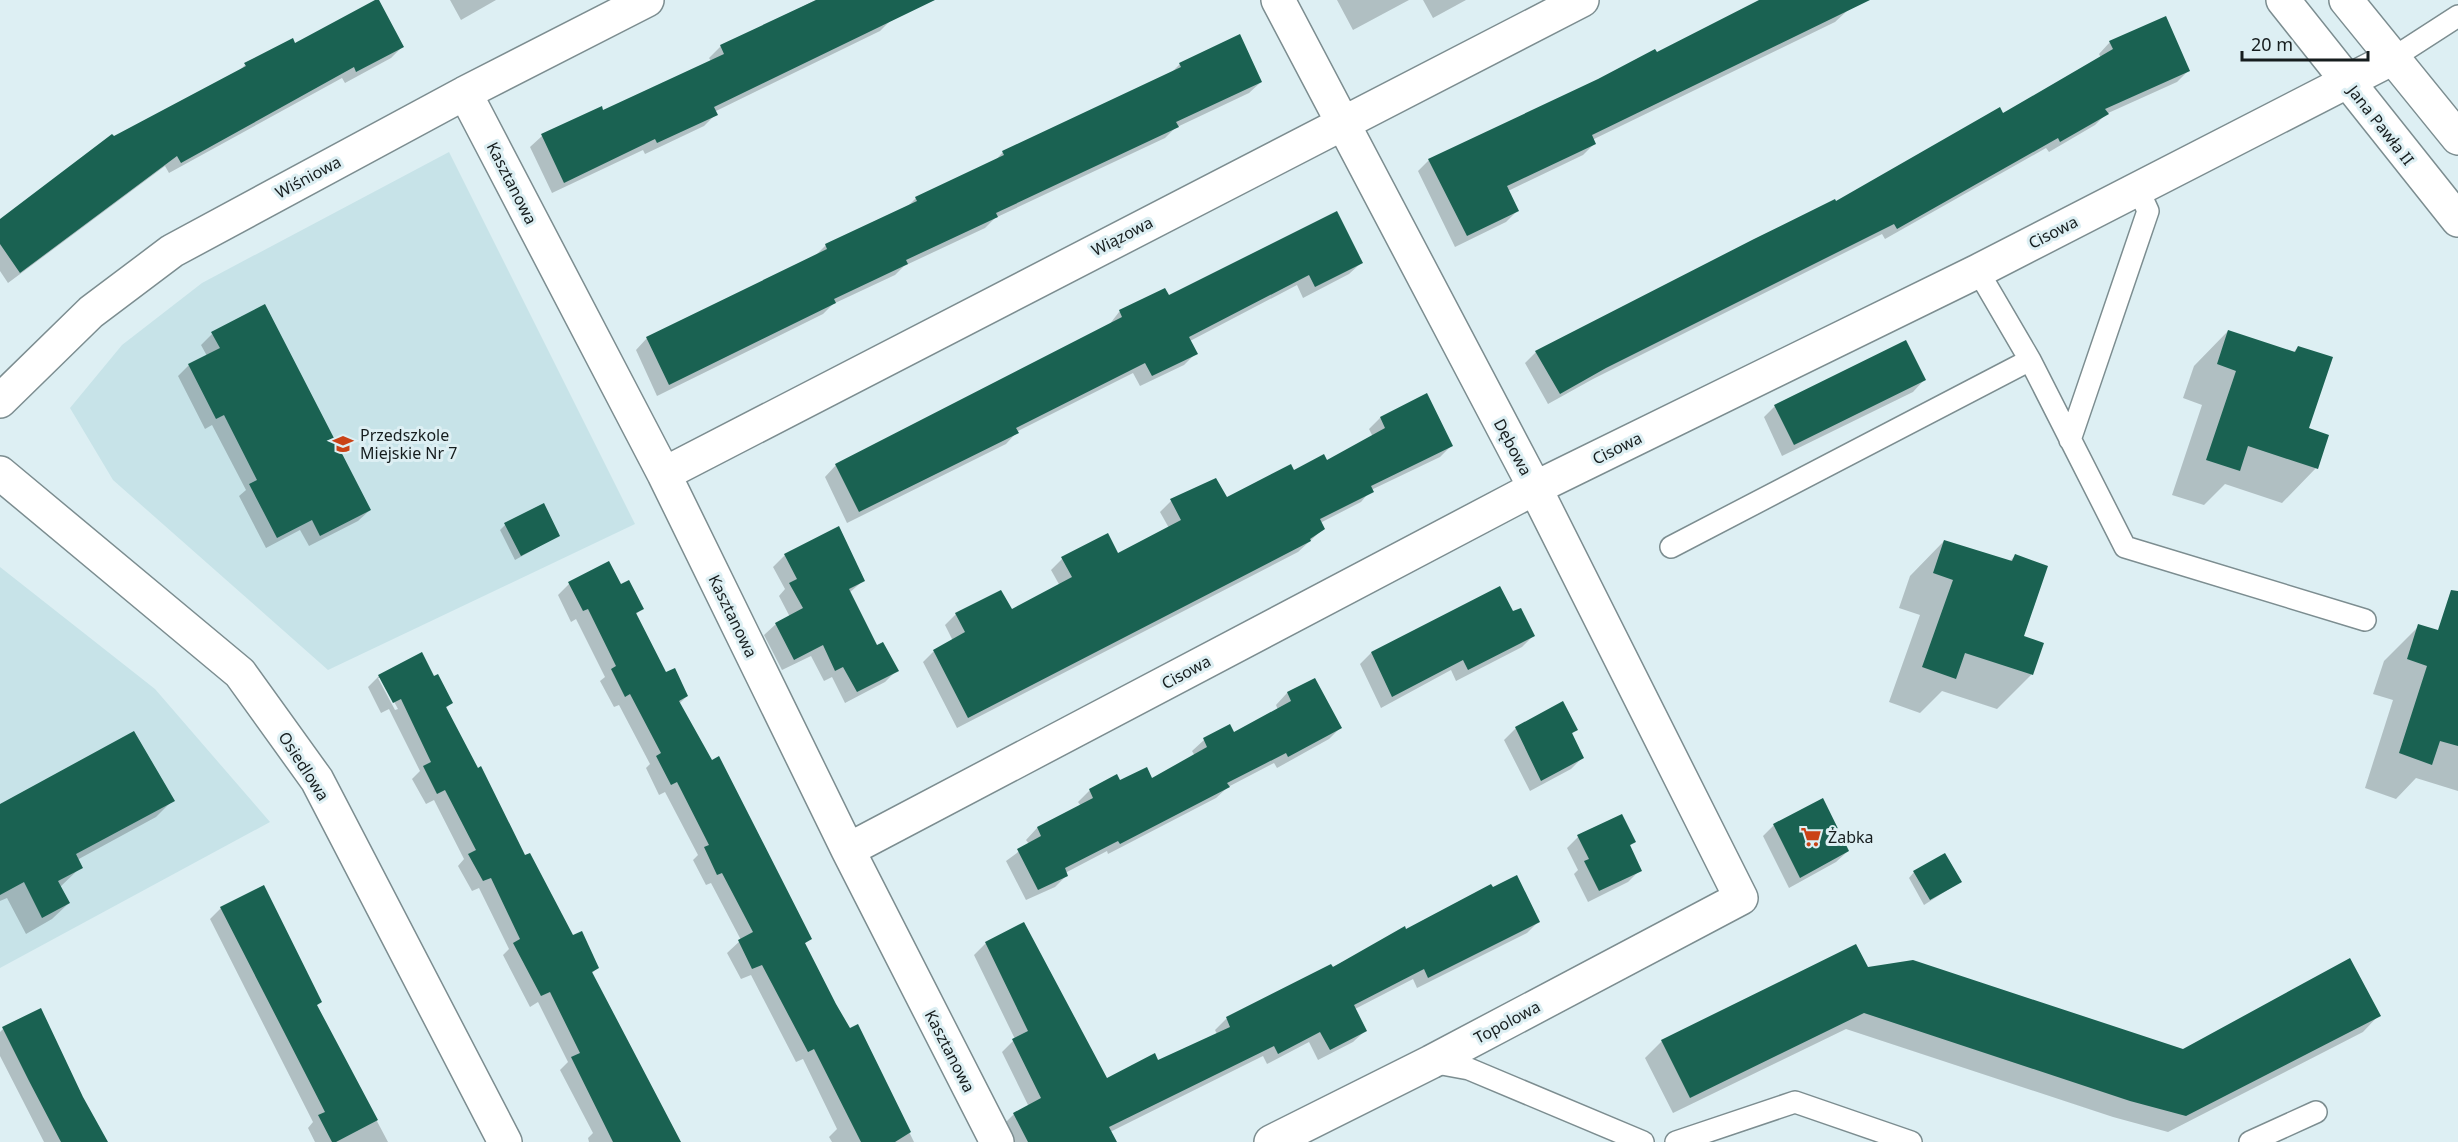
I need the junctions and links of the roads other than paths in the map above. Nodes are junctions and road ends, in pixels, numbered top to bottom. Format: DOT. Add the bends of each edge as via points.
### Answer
graph roads {
  1 [pos="647,0"];
  2 [pos="1278,0"];
  3 [pos="1582,0"];
  4 [pos="2283,0"];
  5 [pos="2346,0"];
  6 [pos="2458,16"];
  7 [pos="2393,58"];
  8 [pos="2348,82"];
  9 [pos="465,93"];
  10 [pos="1342,123"];
  11 [pos="2458,138"];
  12 [pos="2138,189"];
  13 [pos="2458,220"];
  14 [pos="1978,271"];
  15 [pos="2030,360"];
  16 [pos="0,401"];
  17 [pos="2070,440"];
  18 [pos="0,473"];
  19 [pos="664,474"];
  20 [pos="1535,488"];
  21 [pos="1671,547"];
  22 [pos="2366,620"];
  23 [pos="848,850"];
  24 [pos="1741,898"];
  25 [pos="1431,1062"];
  26 [pos="2316,1112"];
  27 [pos="505,1142"];
  28 [pos="997,1142"];
  29 [pos="1271,1142"];
  30 [pos="1643,1142"];
  31 [pos="1676,1142"];
  32 [pos="1911,1142"];
  33 [pos="2250,1142"];
  1 -- 9 [label="street, Wiśniowa"];
  2 -- 10 [label="street, Dębowa"];
  3 -- 10 [label="street, Wiązowa"];
  4 -- 8 [label="street, Jana Pawła II"];
  5 -- 7 [label="street"];
  6 -- 7 [label="lane"];
  7 -- 8 [label="street, Cisowa"];
  7 -- 11 [label="street"];
  8 -- 12 [label="street, Cisowa"];
  8 -- 13 [label="street, Jana Pawła II"];
  9 -- 16 [label="street, Wiśniowa" via="172,251 91,312"];
  9 -- 19 [label="street, Kasztanowa"];
  10 -- 19 [label="street, Wiązowa"];
  10 -- 20 [label="street, Dębowa"];
  12 -- 14 [label="street, Cisowa"];
  12 -- 17 [label="lane" via="2148,211"];
  14 -- 15 [label="lane"];
  14 -- 20 [label="street, Cisowa"];
  15 -- 17 [label="lane"];
  15 -- 21 [label="lane"];
  17 -- 22 [label="lane" via="2125,547"];
  18 -- 27 [label="street, Osiedlowa" via="240,673 317,780"];
  19 -- 23 [label="street, Kasztanowa"];
  20 -- 23 [label="street, Cisowa"];
  20 -- 24 [label="street, Dębowa"];
  23 -- 28 [label="street, Kasztanowa"];
  24 -- 25 [label="street, Topolowa"];
  25 -- 29 [label="street, Topolowa"];
  25 -- 30 [label="lane" via="1469,1069"];
  26 -- 33 [label="lane"];
  31 -- 32 [label="lane" via="1795,1102"];
}
